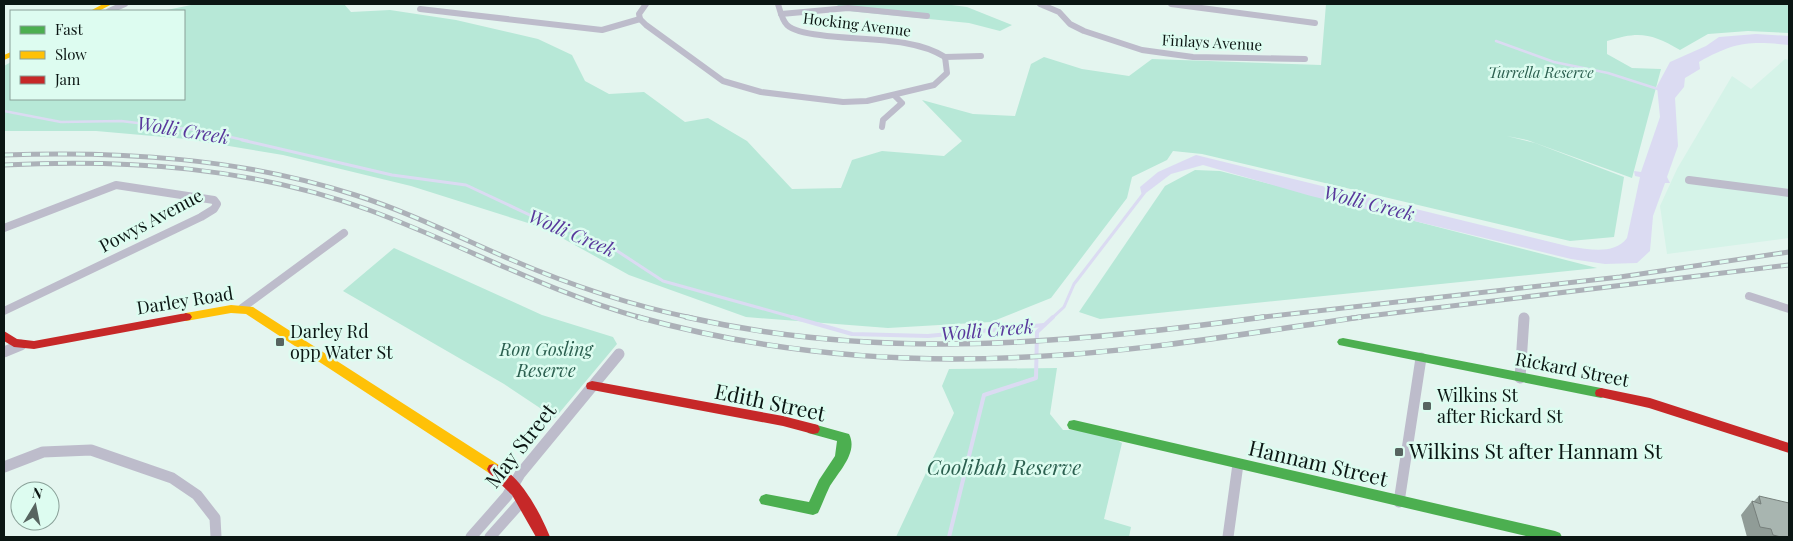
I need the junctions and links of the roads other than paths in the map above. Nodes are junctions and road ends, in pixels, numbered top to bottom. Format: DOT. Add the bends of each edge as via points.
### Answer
graph roads {
  1 [pos="108,4"];
  2 [pos="125,4"];
  3 [pos="428,4"];
  4 [pos="646,4"];
  5 [pos="778,4"];
  6 [pos="1040,4"];
  7 [pos="1171,4"];
  8 [pos="96,10"];
  9 [pos="111,10"];
  10 [pos="781,14"];
  11 [pos="927,16"];
  12 [pos="640,19"];
  13 [pos="1315,23"];
  14 [pos="981,56"];
  15 [pos="945,57"];
  16 [pos="1305,60"];
  17 [pos="896,96"];
  18 [pos="882,127"];
  19 [pos="1689,180"];
  20 [pos="1789,193"];
  21 [pos="4,228"];
  22 [pos="344,233"];
  23 [pos="1749,296"];
  24 [pos="242,308"];
  25 [pos="1789,309"];
  26 [pos="4,311"];
  27 [pos="1524,318"];
  28 [pos="5,338"];
  29 [pos="1343,342"];
  30 [pos="21,345"];
  31 [pos="4,352"];
  32 [pos="619,354"];
  33 [pos="1421,358"];
  34 [pos="1520,378"];
  35 [pos="592,386"];
  36 [pos="1074,425"];
  37 [pos="1789,448"];
  38 [pos="1238,464"];
  39 [pos="4,467"];
  40 [pos="514,485"];
  41 [pos="523,500"];
  42 [pos="766,500"];
  43 [pos="1399,502"];
  44 [pos="1540,536"];
  45 [pos="216,537"];
  46 [pos="471,537"];
  47 [pos="490,537"];
  48 [pos="542,537"];
  49 [pos="1228,537"];
  50 [pos="1555,537"];
  1 -- 8 [label="street"];
  2 -- 9 [label="street"];
  3 -- 12 [label="street" via="420,9 602,30"];
  4 -- 12 [label="street" via="640,11"];
  5 -- 10 [label="street, Hocking Avenue"];
  6 -- 16 [label="street, Finlays Avenue" via="1059,12 1070,24 1084,31 1142,50 1193,57"];
  7 -- 13 [label="street"];
  10 -- 11 [label="street" via="848,8"];
  10 -- 15 [label="street, Hocking Avenue" via="789,27 795,30 917,45 931,48"];
  12 -- 17 [label="street" via="712,74 740,87 843,102"];
  14 -- 15 [label="street"];
  15 -- 17 [label="street" via="947,73 940,82"];
  17 -- 18 [label="street" via="902,103 883,120"];
  19 -- 20 [label="street"];
  21 -- 26 [label="street, Powys Avenue" via="116,185 186,194 214,200 217,204 202,217"];
  22 -- 24 [label="street"];
  23 -- 25 [label="street"];
  24 -- 30 [label="street, Darley Road" via="49,343"];
  24 -- 40 [label="street, Darley Road" via="484,461"];
  27 -- 34 [label="street"];
  28 -- 30 [label="street, Darley Road"];
  29 -- 33 [label="street, Rickard Street"];
  30 -- 31 [label="street, Darley Road"];
  32 -- 35 [label="street, May Street"];
  33 -- 34 [label="street, Rickard Street"];
  33 -- 43 [label="street"];
  34 -- 37 [label="street, Rickard Street" via="1650,403"];
  35 -- 40 [label="street, May Street"];
  35 -- 42 [label="street, Edith Street" via="783,421 844,438 842,457 824,484 813,509"];
  36 -- 38 [label="street, Hannam Street"];
  38 -- 43 [label="street, Hannam Street"];
  38 -- 49 [label="street"];
  39 -- 45 [label="street" via="43,452 91,450 172,478 197,495 215,518"];
  40 -- 41 [label="street, Darley Road"];
  40 -- 46 [label="street, May Street"];
  41 -- 47 [label="street, May Street"];
  41 -- 48 [label="street, Darley Road"];
  43 -- 44 [label="street, Hannam Street"];
  44 -- 50 [label="street, Hannam Street"];
}
